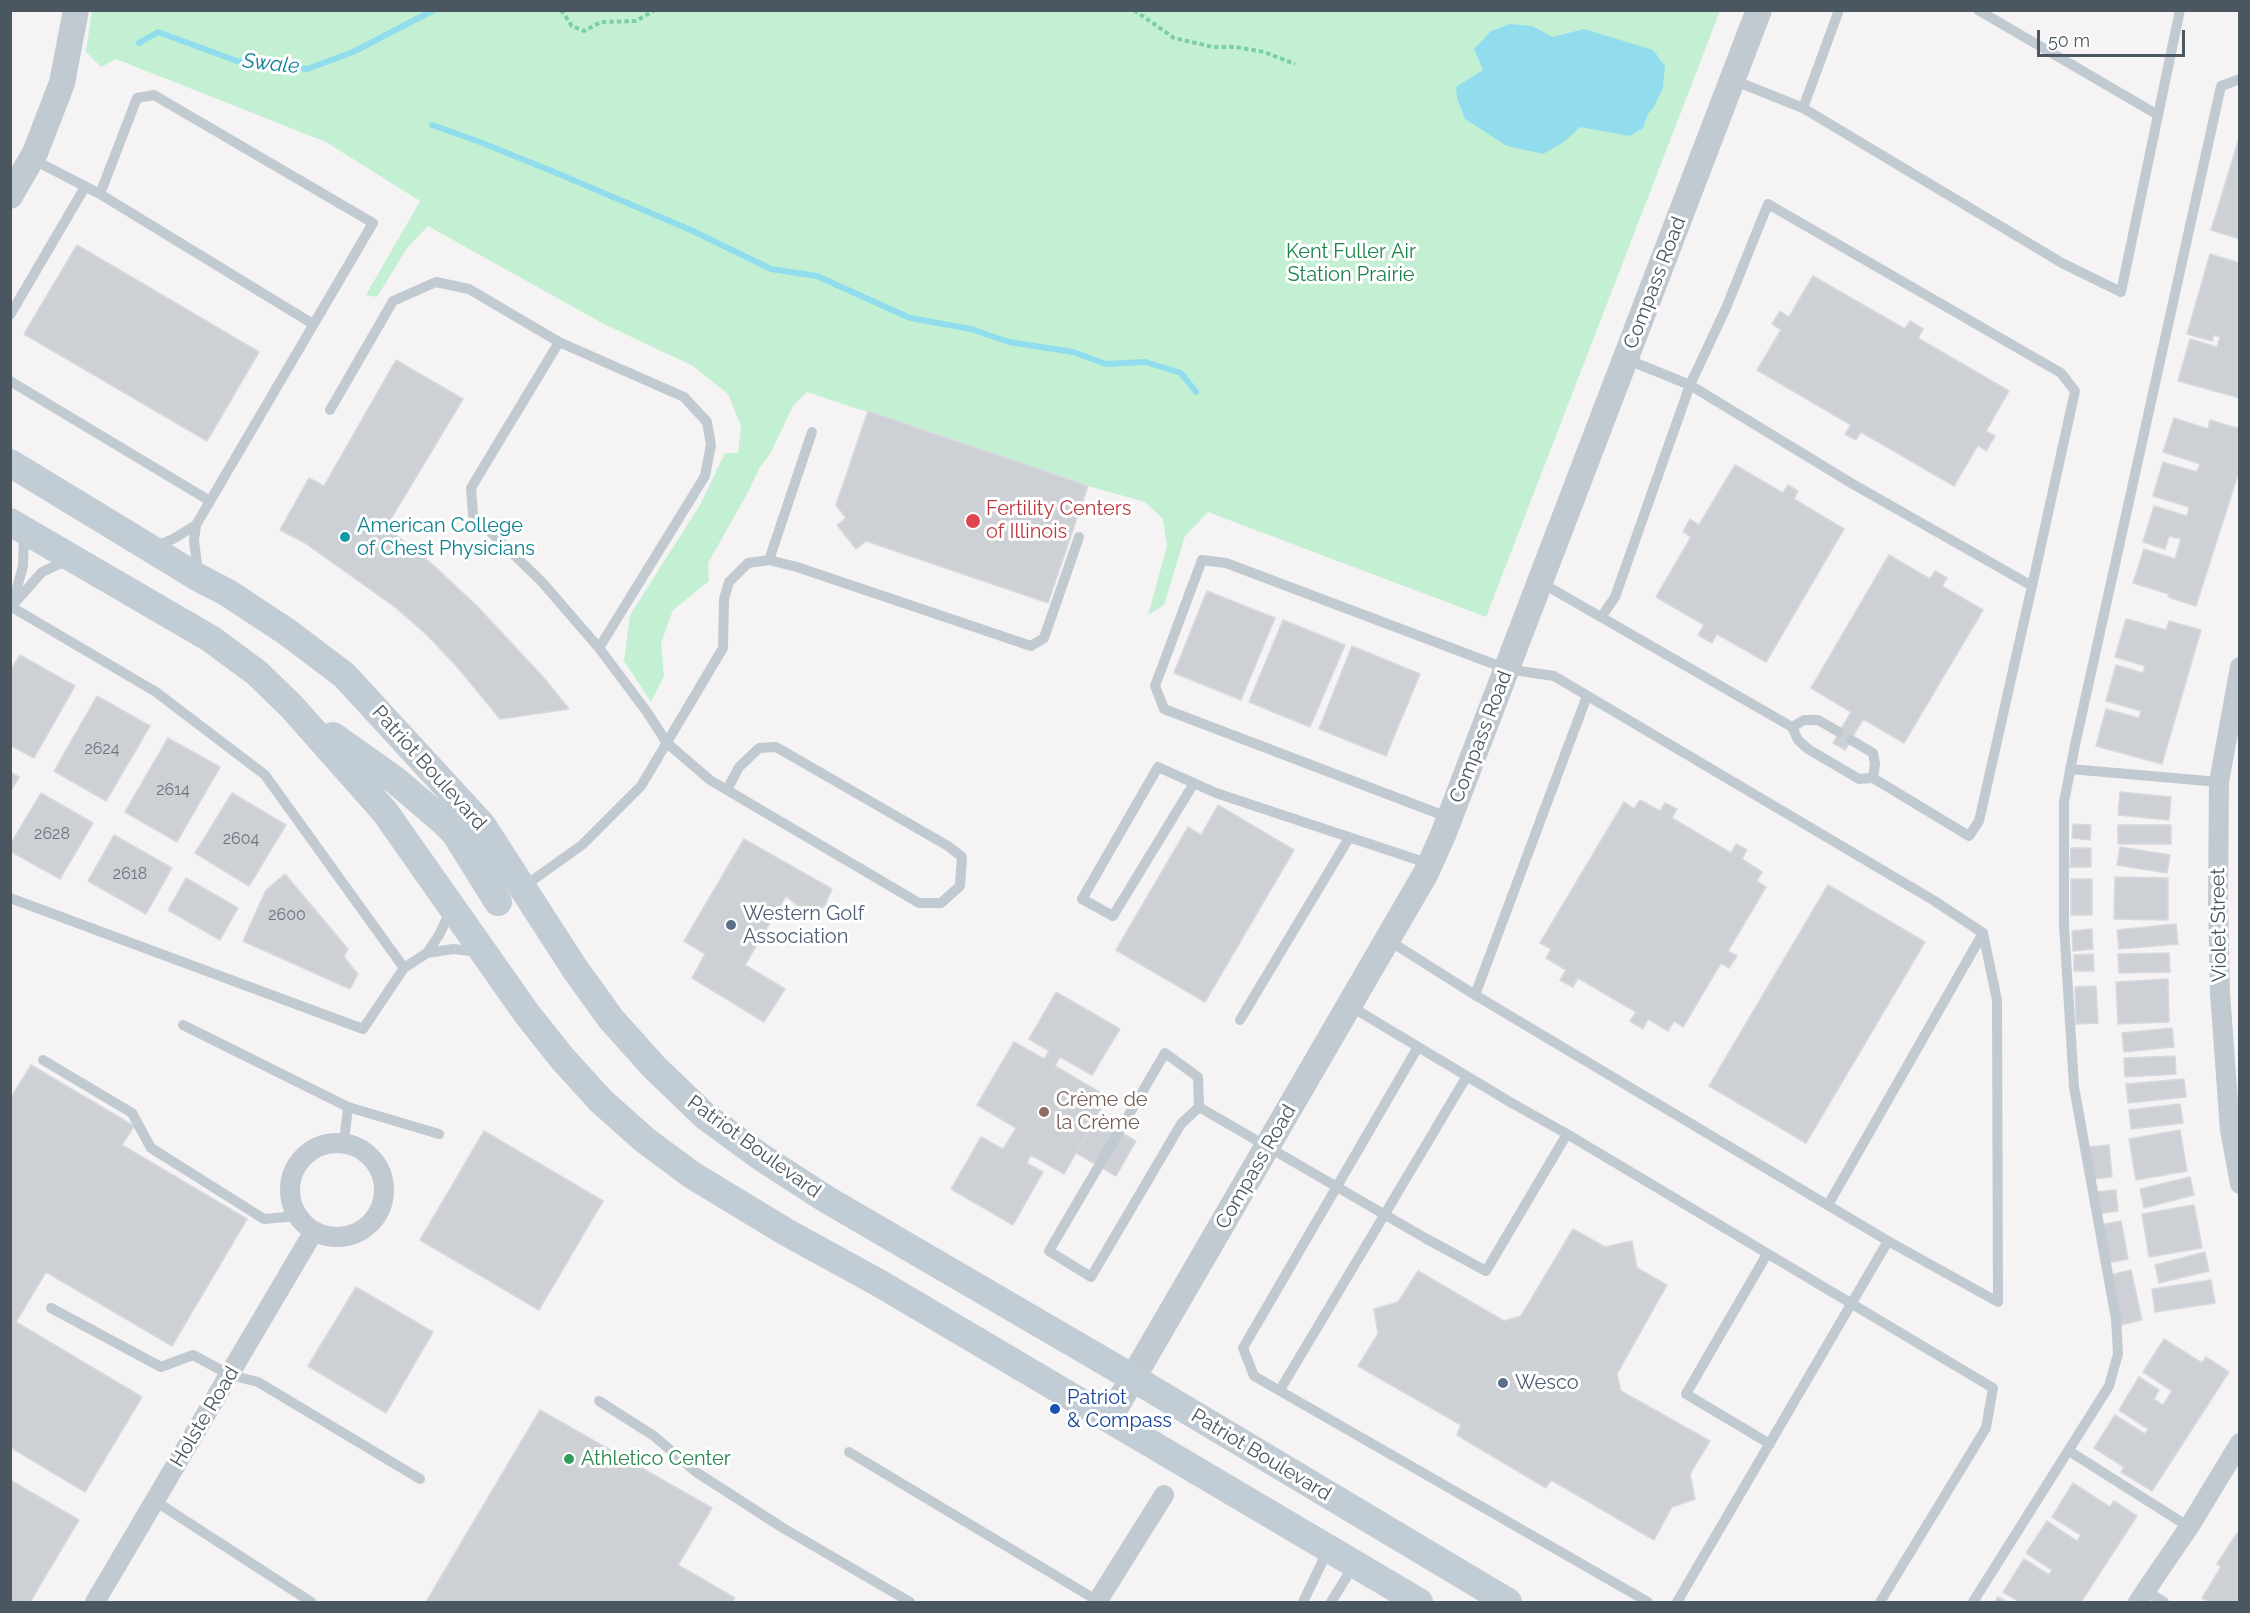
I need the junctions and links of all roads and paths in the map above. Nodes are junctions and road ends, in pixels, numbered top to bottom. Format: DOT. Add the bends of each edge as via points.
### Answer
graph roads {
  1 [pos="76,10"];
  2 [pos="561,10"];
  3 [pos="655,10"];
  4 [pos="1134,10"];
  5 [pos="1759,10"];
  6 [pos="1839,10"];
  7 [pos="1978,10"];
  8 [pos="2180,10"];
  9 [pos="1295,64"];
  10 [pos="2240,79"];
  11 [pos="1733,80"];
  12 [pos="1803,108"];
  13 [pos="2158,115"];
  14 [pos="32,159"];
  15 [pos="85,187"];
  16 [pos="100,194"];
  17 [pos="10,196"];
  18 [pos="10,315"];
  19 [pos="313,324"];
  20 [pos="559,342"];
  21 [pos="1626,359"];
  22 [pos="10,381"];
  23 [pos="1690,385"];
  24 [pos="330,410"];
  25 [pos="812,432"];
  26 [pos="10,463"];
  27 [pos="210,501"];
  28 [pos="17,525"];
  29 [pos="196,525"];
  30 [pos="1079,537"];
  31 [pos="151,548"];
  32 [pos="73,557"];
  33 [pos="769,560"];
  34 [pos="199,578"];
  35 [pos="1540,582"];
  36 [pos="2032,586"];
  37 [pos="11,607"];
  38 [pos="1602,616"];
  39 [pos="599,648"];
  40 [pos="2240,667"];
  41 [pos="1507,669"];
  42 [pos="2237,691"];
  43 [pos="1587,696"];
  44 [pos="292,707"];
  45 [pos="1792,727"];
  46 [pos="1839,732"];
  47 [pos="1851,740"];
  48 [pos="667,743"];
  49 [pos="2070,769"];
  50 [pos="1873,778"];
  51 [pos="2219,782"];
  52 [pos="1194,783"];
  53 [pos="726,790"];
  54 [pos="1450,818"];
  55 [pos="1349,838"];
  56 [pos="1430,864"];
  57 [pos="522,887"];
  58 [pos="10,898"];
  59 [pos="498,902"];
  60 [pos="452,907"];
  61 [pos="1983,933"];
  62 [pos="1388,940"];
  63 [pos="484,952"];
  64 [pos="427,953"];
  65 [pos="404,968"];
  66 [pos="1475,995"];
  67 [pos="1350,1006"];
  68 [pos="1240,1020"];
  69 [pos="183,1025"];
  70 [pos="1418,1047"];
  71 [pos="43,1060"];
  72 [pos="1467,1076"];
  73 [pos="348,1107"];
  74 [pos="1199,1107"];
  75 [pos="440,1134"];
  76 [pos="1567,1134"];
  77 [pos="344,1142"];
  78 [pos="1269,1146"];
  79 [pos="2240,1184"];
  80 [pos="1336,1186"];
  81 [pos="1828,1205"];
  82 [pos="1385,1214"];
  83 [pos="297,1216"];
  84 [pos="314,1231"];
  85 [pos="1888,1241"];
  86 [pos="1767,1254"];
  87 [pos="1852,1304"];
  88 [pos="51,1308"];
  89 [pos="230,1375"];
  90 [pos="1133,1378"];
  91 [pos="1280,1390"];
  92 [pos="600,1401"];
  93 [pos="1109,1419"];
  94 [pos="1770,1443"];
  95 [pos="2240,1443"];
  96 [pos="2069,1451"];
  97 [pos="849,1452"];
  98 [pos="420,1479"];
  99 [pos="1164,1495"];
  100 [pos="155,1501"];
  101 [pos="2188,1527"];
  102 [pos="1329,1550"];
  103 [pos="1354,1565"];
  104 [pos="2142,1597"];
  105 [pos="95,1602"];
  106 [pos="311,1602"];
  107 [pos="910,1602"];
  108 [pos="1098,1602"];
  109 [pos="1303,1602"];
  110 [pos="1331,1602"];
  111 [pos="1419,1602"];
  112 [pos="1508,1602"];
  113 [pos="1648,1602"];
  114 [pos="1677,1602"];
  115 [pos="1880,1602"];
  116 [pos="1973,1602"];
  117 [pos="2164,1602"];
  1 -- 14 [label="street" via="62,83"];
  2 -- 3 [label="path" via="572,26 584,31 601,22 636,21"];
  4 -- 9 [label="path" via="1174,38 1264,52"];
  5 -- 11 [label="street, Compass Road"];
  6 -- 12 [label="lane"];
  7 -- 13 [label="lane"];
  8 -- 13 [label="lane"];
  10 -- 49 [label="lane" via="2221,86"];
  11 -- 12 [label="lane"];
  11 -- 21 [label="street, Compass Road"];
  12 -- 13 [label="lane" via="2062,263 2121,292"];
  14 -- 15 [label="lane"];
  14 -- 17 [label="street"];
  15 -- 16 [label="lane"];
  15 -- 18 [label="lane"];
  16 -- 19 [label="lane"];
  16 -- 19 [label="lane" via="137,98 154,95 373,223"];
  19 -- 27 [label="lane"];
  20 -- 24 [label="lane" via="469,289 436,282 393,301"];
  20 -- 39 [label="lane" via="471,488 472,515 542,582"];
  20 -- 39 [label="lane" via="684,397 707,422 711,445 705,476"];
  21 -- 23 [label="lane"];
  21 -- 35 [label="street, Compass Road"];
  22 -- 27 [label="lane"];
  23 -- 36 [label="lane"];
  23 -- 36 [label="lane" via="1768,204 2061,373 2075,391"];
  23 -- 38 [label="lane" via="1615,597"];
  25 -- 33 [label="lane"];
  26 -- 31 [label="main road, Patriot Boulevard"];
  27 -- 29 [label="lane"];
  28 -- 32 [label="main road"];
  28 -- 37 [label="lane" via="23,566"];
  29 -- 31 [label="lane"];
  29 -- 34 [label="lane"];
  30 -- 33 [label="lane" via="1044,638 1031,646"];
  31 -- 34 [label="main road, Patriot Boulevard"];
  32 -- 37 [label="lane" via="42,572"];
  32 -- 44 [label="main road" via="211,639 257,673"];
  33 -- 48 [label="lane" via="748,563 729,582 724,599 723,648"];
  34 -- 57 [label="main road, Patriot Boulevard" via="287,632 344,675 483,825"];
  35 -- 38 [label="lane"];
  35 -- 41 [label="street, Compass Road"];
  36 -- 50 [label="lane" via="1980,821 1969,836"];
  37 -- 65 [label="lane" via="156,692 265,775"];
  38 -- 45 [label="lane"];
  39 -- 48 [label="lane"];
  40 -- 42 [label="street, Violet Street"];
  41 -- 43 [label="lane" via="1554,676"];
  41 -- 54 [label="street, Compass Road"];
  41 -- 54 [label="lane" via="1226,563 1202,560 1155,686 1164,709"];
  42 -- 51 [label="street, Violet Street"];
  43 -- 61 [label="lane"];
  43 -- 66 [label="lane"];
  44 -- 59 [label="main road" via="395,780 443,821"];
  44 -- 60 [label="main road" via="385,812"];
  45 -- 46 [label="lane" via="1804,720 1818,720"];
  45 -- 50 [label="lane" via="1808,749 1859,779"];
  47 -- 50 [label="lane" via="1873,753"];
  48 -- 53 [label="lane"];
  48 -- 57 [label="lane" via="641,786 582,845"];
  49 -- 51 [label="lane"];
  49 -- 96 [label="lane" via="2064,802 2064,924 2074,1088 2116,1319 2118,1354 2109,1386"];
  51 -- 79 [label="street, Violet Street" via="2220,993 2230,1130"];
  52 -- 52 [label="lane" via="1158,767 1082,899 1113,916"];
  52 -- 55 [label="lane"];
  53 -- 53 [label="lane" via="919,903 941,903 960,886 962,857 948,846 776,747 759,748 739,767"];
  54 -- 56 [label="street, Compass Road"];
  55 -- 56 [label="lane"];
  55 -- 68 [label="lane"];
  56 -- 62 [label="street, Compass Road"];
  57 -- 59 [label="main road"];
  57 -- 90 [label="main road, Patriot Boulevard" via="611,1019 705,1116 826,1199"];
  58 -- 65 [label="lane" via="363,1029"];
  59 -- 63 [label="main road" via="487,928"];
  60 -- 63 [label="main road"];
  60 -- 64 [label="lane"];
  61 -- 81 [label="lane"];
  61 -- 85 [label="lane" via="1997,999 1998,1302"];
  62 -- 66 [label="lane"];
  62 -- 67 [label="street, Compass Road"];
  63 -- 64 [label="lane" via="453,949"];
  63 -- 93 [label="main road" via="555,1049 601,1101 646,1141 692,1175 786,1232"];
  64 -- 65 [label="lane"];
  66 -- 81 [label="lane"];
  67 -- 70 [label="lane"];
  67 -- 78 [label="street, Compass Road"];
  69 -- 73 [label="lane"];
  70 -- 72 [label="lane"];
  70 -- 80 [label="lane"];
  71 -- 83 [label="lane" via="132,1113 151,1148 264,1219"];
  72 -- 76 [label="lane"];
  72 -- 82 [label="lane"];
  73 -- 75 [label="lane"];
  73 -- 77 [label="lane"];
  74 -- 74 [label="lane" via="1198,1077 1165,1053 1049,1251 1091,1277 1181,1124"];
  74 -- 78 [label="lane"];
  76 -- 82 [label="lane" via="1486,1271"];
  76 -- 86 [label="lane"];
  77 -- 83 [label="street" via="321,1145 302,1158 290,1186"];
  77 -- 84 [label="street" via="370,1155 380,1167 384,1197 370,1224 358,1232 344,1237"];
  78 -- 80 [label="lane"];
  78 -- 90 [label="street, Compass Road"];
  80 -- 82 [label="lane"];
  80 -- 91 [label="lane" via="1243,1348 1254,1376"];
  81 -- 85 [label="lane"];
  82 -- 91 [label="lane"];
  83 -- 84 [label="street"];
  84 -- 89 [label="street, Holste Road"];
  85 -- 87 [label="lane"];
  86 -- 87 [label="lane"];
  86 -- 94 [label="lane" via="1686,1394"];
  87 -- 94 [label="lane"];
  87 -- 115 [label="lane" via="1993,1388 1986,1428"];
  88 -- 89 [label="lane" via="161,1367 193,1355"];
  89 -- 98 [label="lane" via="258,1382"];
  89 -- 100 [label="street, Holste Road"];
  90 -- 93 [label="street, Compass Road"];
  90 -- 112 [label="main road, Patriot Boulevard"];
  91 -- 113 [label="lane"];
  92 -- 107 [label="lane" via="654,1436 696,1472"];
  93 -- 102 [label="main road"];
  94 -- 114 [label="lane"];
  95 -- 101 [label="street"];
  96 -- 101 [label="lane"];
  96 -- 116 [label="lane"];
  97 -- 108 [label="lane"];
  99 -- 108 [label="street"];
  100 -- 105 [label="street, Holste Road"];
  100 -- 106 [label="lane"];
  101 -- 104 [label="street"];
  102 -- 103 [label="main road"];
  102 -- 109 [label="lane"];
  103 -- 110 [label="lane"];
  103 -- 111 [label="main road"];
  104 -- 117 [label="lane"];
}
